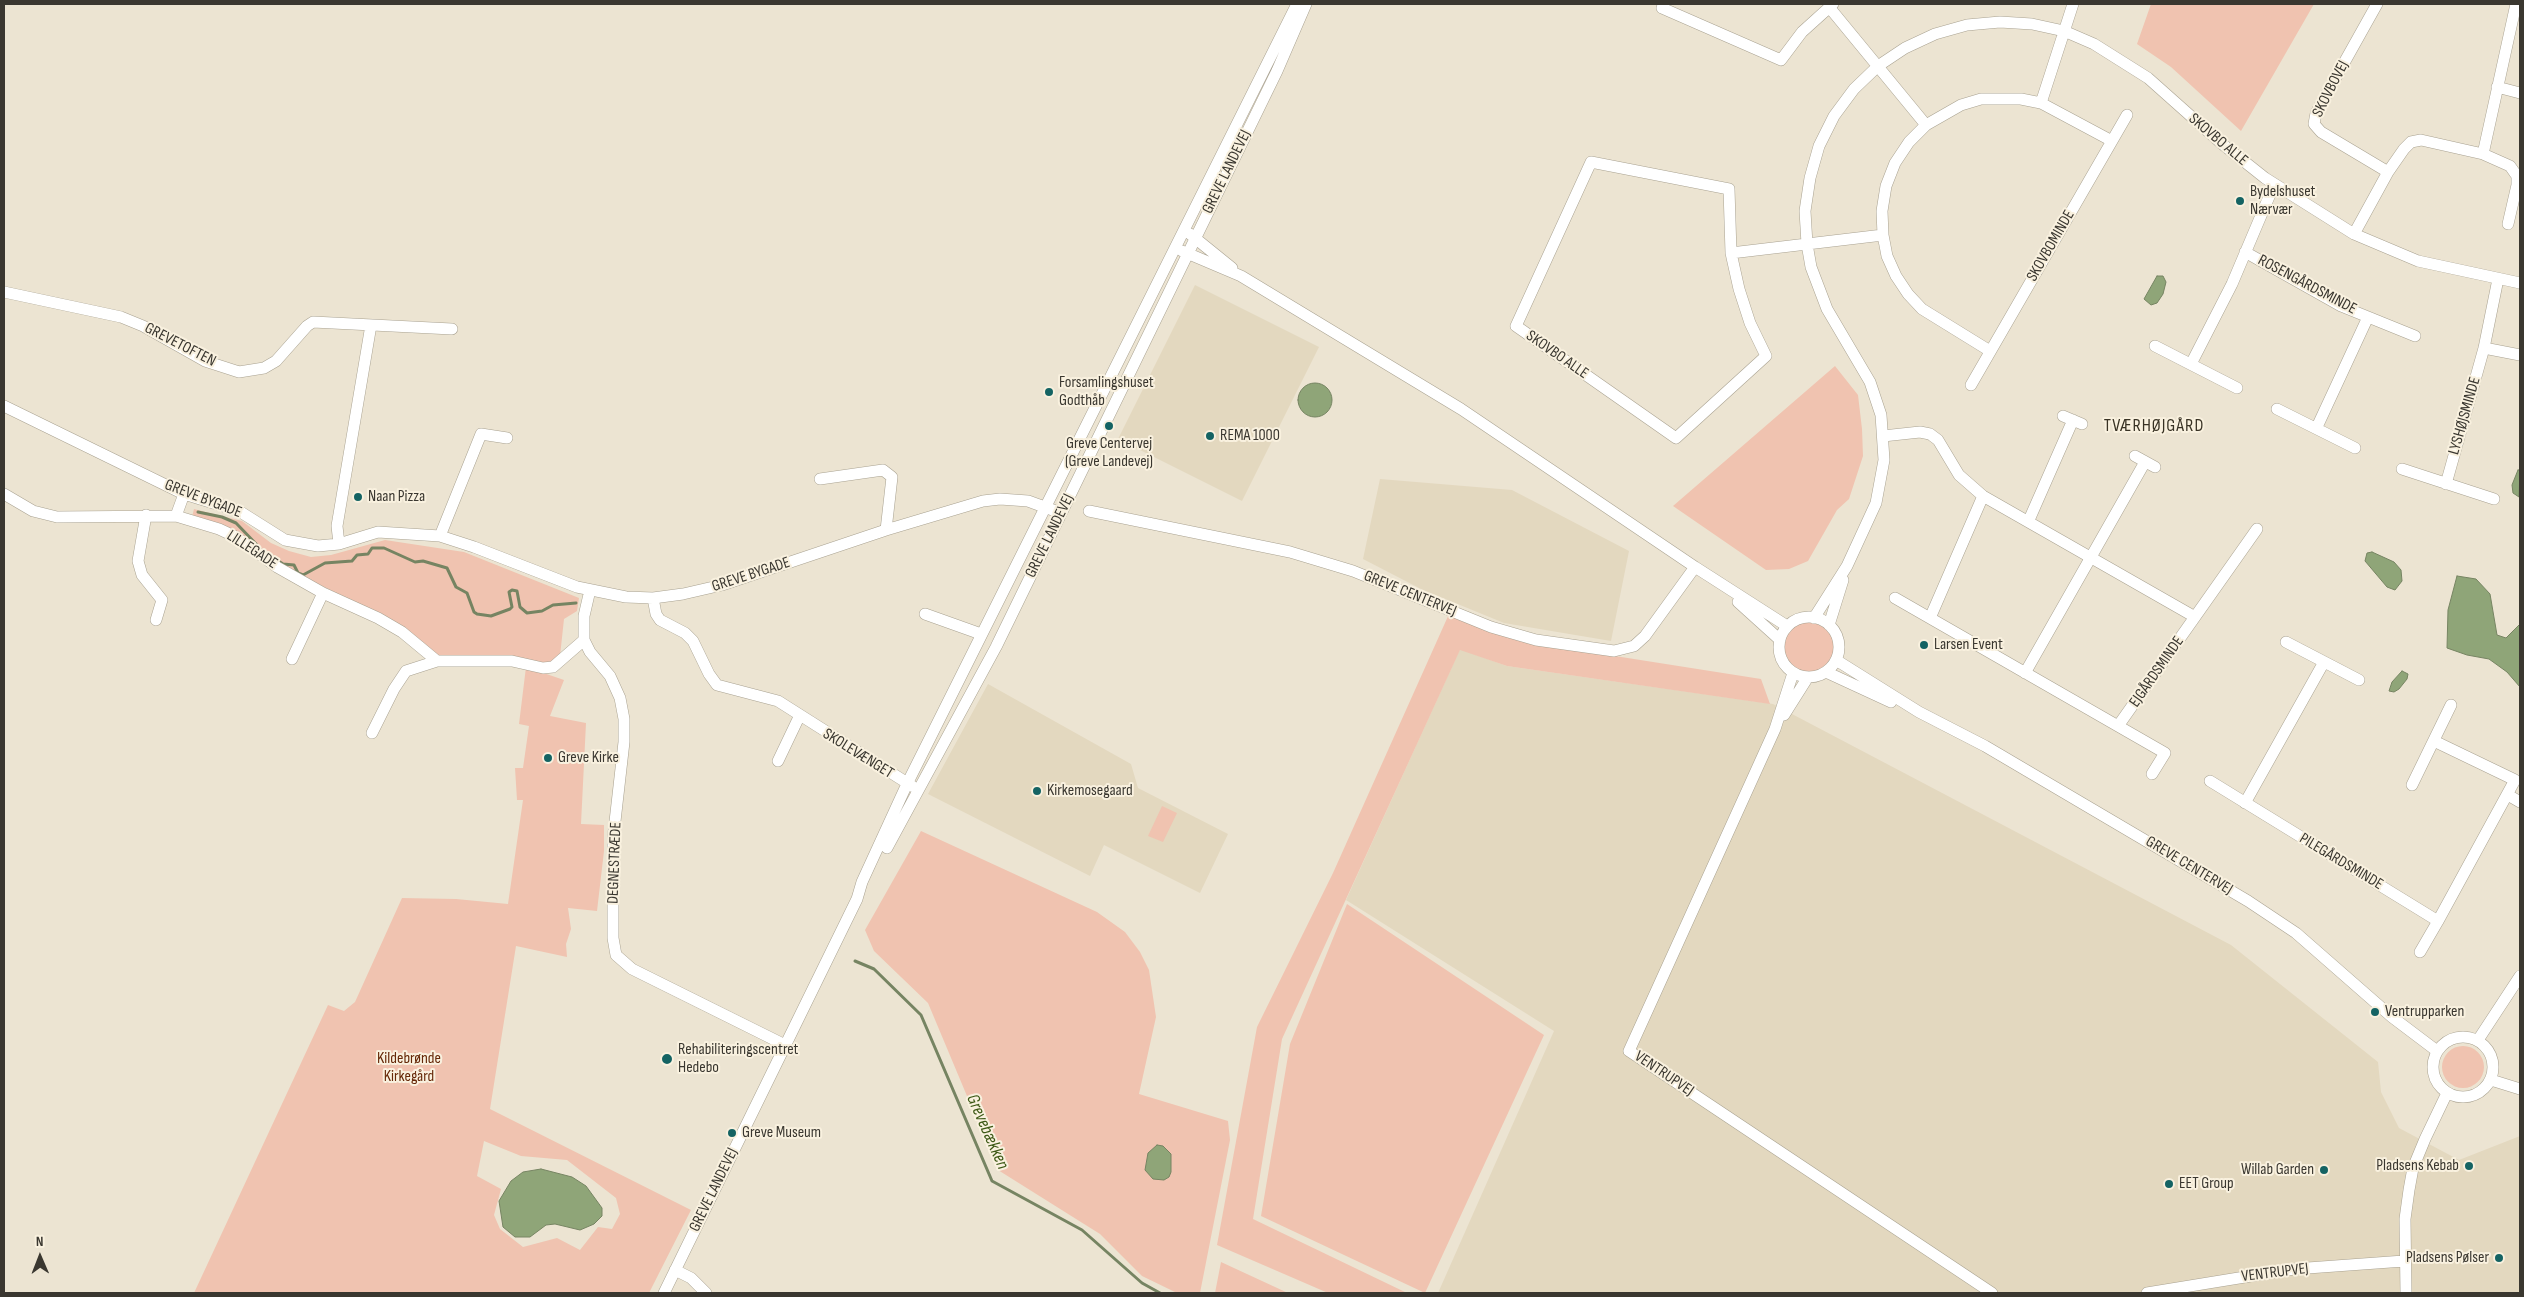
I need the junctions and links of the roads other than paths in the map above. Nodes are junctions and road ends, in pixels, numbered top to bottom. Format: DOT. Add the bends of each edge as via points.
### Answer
graph roads {
  1 [pos="1297,4"];
  2 [pos="1306,4"];
  3 [pos="1664,4"];
  4 [pos="2073,4"];
  5 [pos="2377,4"];
  6 [pos="2516,4"];
  7 [pos="1831,5"];
  8 [pos="2517,21"];
  9 [pos="2064,31"];
  10 [pos="1878,66"];
  11 [pos="2498,87"];
  12 [pos="2520,93"];
  13 [pos="2041,103"];
  14 [pos="2127,115"];
  15 [pos="1926,125"];
  16 [pos="2112,141"];
  17 [pos="2483,154"];
  18 [pos="2388,172"];
  19 [pos="2274,185"];
  20 [pos="2508,224"];
  21 [pos="1185,230"];
  22 [pos="2354,234"];
  23 [pos="1883,235"];
  24 [pos="1195,238"];
  25 [pos="1807,244"];
  26 [pos="1176,248"];
  27 [pos="2245,252"];
  28 [pos="1187,253"];
  29 [pos="1731,253"];
  30 [pos="1241,276"];
  31 [pos="2498,279"];
  32 [pos="2520,283"];
  33 [pos="4,292"];
  34 [pos="2368,317"];
  35 [pos="371,325"];
  36 [pos="452,329"];
  37 [pos="2415,336"];
  38 [pos="2155,346"];
  39 [pos="2484,348"];
  40 [pos="1990,351"];
  41 [pos="2520,355"];
  42 [pos="2191,364"];
  43 [pos="1971,384"];
  44 [pos="2237,388"];
  45 [pos="4,406"];
  46 [pos="2277,409"];
  47 [pos="2073,420"];
  48 [pos="2317,428"];
  49 [pos="1883,436"];
  50 [pos="507,438"];
  51 [pos="2355,448"];
  52 [pos="2135,456"];
  53 [pos="2402,469"];
  54 [pos="820,478"];
  55 [pos="2446,484"];
  56 [pos="4,494"];
  57 [pos="184,494"];
  58 [pos="1983,496"];
  59 [pos="2494,498"];
  60 [pos="1043,507"];
  61 [pos="1089,510"];
  62 [pos="1061,513"];
  63 [pos="146,516"];
  64 [pos="176,516"];
  65 [pos="2028,520"];
  66 [pos="2257,529"];
  67 [pos="886,530"];
  68 [pos="440,536"];
  69 [pos="338,544"];
  70 [pos="2091,557"];
  71 [pos="1847,566"];
  72 [pos="1695,568"];
  73 [pos="1714,580"];
  74 [pos="590,590"];
  75 [pos="323,593"];
  76 [pos="653,598"];
  77 [pos="1896,598"];
  78 [pos="925,614"];
  79 [pos="2195,617"];
  80 [pos="1814,618"];
  81 [pos="1930,618"];
  82 [pos="156,620"];
  83 [pos="1828,625"];
  84 [pos="1787,626"];
  85 [pos="981,634"];
  86 [pos="584,640"];
  87 [pos="1780,640"];
  88 [pos="2286,642"];
  89 [pos="292,659"];
  90 [pos="437,660"];
  91 [pos="1836,660"];
  92 [pos="2324,662"];
  93 [pos="1826,672"];
  94 [pos="2024,672"];
  95 [pos="1793,673"];
  96 [pos="1808,677"];
  97 [pos="2359,680"];
  98 [pos="2451,705"];
  99 [pos="1919,712"];
  100 [pos="799,717"];
  101 [pos="2118,726"];
  102 [pos="1775,729"];
  103 [pos="372,733"];
  104 [pos="2434,741"];
  105 [pos="778,761"];
  106 [pos="2152,774"];
  107 [pos="2210,781"];
  108 [pos="907,784"];
  109 [pos="2412,785"];
  110 [pos="918,789"];
  111 [pos="2508,795"];
  112 [pos="2520,802"];
  113 [pos="2245,803"];
  114 [pos="857,899"];
  115 [pos="2438,921"];
  116 [pos="2420,952"];
  117 [pos="2520,976"];
  118 [pos="2478,1040"];
  119 [pos="785,1045"];
  120 [pos="2437,1051"];
  121 [pos="2491,1080"];
  122 [pos="2520,1089"];
  123 [pos="2447,1093"];
  124 [pos="2404,1261"];
  125 [pos="675,1270"];
  126 [pos="664,1293"];
  127 [pos="706,1293"];
  128 [pos="1992,1293"];
  129 [pos="2147,1293"];
  130 [pos="2406,1293"];
  1 -- 21 [label="street, GREVE LANDEVEJ"];
  2 -- 24 [label="street, GREVE LANDEVEJ" via="1277,71"];
  3 -- 7 [label="street" via="1662,8 1781,60 1802,32"];
  4 -- 9 [label="street"];
  5 -- 18 [label="street, SKOVBOVEJ" via="2316,113 2314,124 2321,132"];
  6 -- 8 [label="street"];
  7 -- 10 [label="street"];
  8 -- 11 [label="street"];
  9 -- 10 [label="street, SKOVBO ALLE" via="2000,22 1967,25 1913,44"];
  9 -- 13 [label="street"];
  9 -- 19 [label="street, SKOVBO ALLE" via="2094,44 2148,78"];
  10 -- 15 [label="street"];
  10 -- 25 [label="street, SKOVBO ALLE" via="1834,116 1819,146 1806,203"];
  11 -- 12 [label="street"];
  11 -- 17 [label="street"];
  13 -- 15 [label="street" via="2021,98 1981,99 1961,105"];
  13 -- 16 [label="street"];
  14 -- 16 [label="street, SKOVBOMINDE"];
  15 -- 23 [label="street" via="1908,142 1889,178 1882,211"];
  16 -- 40 [label="street, SKOVBOMINDE"];
  17 -- 18 [label="street" via="2421,140 2411,142"];
  17 -- 20 [label="street" via="2510,166 2517,176 2518,185"];
  18 -- 22 [label="street"];
  19 -- 22 [label="street, SKOVBO ALLE"];
  19 -- 27 [label="street, ROSENGÅRDSMINDE"];
  21 -- 24 [label="street"];
  21 -- 26 [label="street, GREVE LANDEVEJ"];
  22 -- 31 [label="street, SKOVBO ALLE" via="2418,261"];
  23 -- 25 [label="street"];
  23 -- 40 [label="street" via="1887,256 1908,294 1940,322"];
  24 -- 28 [label="street, GREVE LANDEVEJ"];
  24 -- 30 [label="street"];
  25 -- 29 [label="street"];
  25 -- 49 [label="street, SKOVBO ALLE" via="1827,309 1870,382 1881,415"];
  26 -- 28 [label="street"];
  26 -- 60 [label="street, GREVE LANDEVEJ"];
  27 -- 34 [label="street, ROSENGÅRDSMINDE" via="2314,292"];
  27 -- 42 [label="street, ROSENGÅRDSMINDE"];
  28 -- 30 [label="street"];
  28 -- 62 [label="street, GREVE LANDEVEJ"];
  29 -- 29 [label="street, SKOVBO ALLE" via="1738,289 1766,356 1676,438 1516,326 1591,162 1729,189"];
  30 -- 72 [label="street" via="1461,409"];
  31 -- 32 [label="street, SKOVBO ALLE"];
  31 -- 39 [label="street, LYSHØJSMINDE"];
  33 -- 35 [label="street, GREVETOFTEN" via="121,317 206,361 239,372 264,368 276,361 313,322"];
  34 -- 37 [label="street, ROSENGÅRDSMINDE"];
  34 -- 48 [label="street, ROSENGÅRDSMINDE"];
  35 -- 36 [label="street, GREVETOFTEN"];
  35 -- 69 [label="street" via="338,520"];
  38 -- 42 [label="street"];
  39 -- 41 [label="street"];
  39 -- 55 [label="street, LYSHØJSMINDE"];
  40 -- 43 [label="street, SKOVBOMINDE"];
  42 -- 44 [label="street"];
  45 -- 57 [label="street, GREVE BYGADE"];
  46 -- 48 [label="street"];
  47 -- 65 [label="street"];
  48 -- 51 [label="street"];
  49 -- 58 [label="street" via="1930,434 1938,440 1959,475"];
  49 -- 71 [label="street, SKOVBO ALLE" via="1883,467 1876,503"];
  50 -- 68 [label="street" via="481,434"];
  52 -- 70 [label="street" via="2150,465"];
  53 -- 55 [label="street"];
  54 -- 67 [label="street" via="883,470 892,477"];
  55 -- 59 [label="street"];
  56 -- 63 [label="street, LILLEGADE" via="33,511 57,517"];
  57 -- 64 [label="street"];
  57 -- 69 [label="street, GREVE BYGADE" via="239,511 285,540 318,546"];
  58 -- 65 [label="street"];
  58 -- 81 [label="street"];
  60 -- 62 [label="street, GREVE BYGADE"];
  60 -- 67 [label="street, GREVE BYGADE" via="1028,501 993,500 961,506"];
  60 -- 85 [label="street, GREVE LANDEVEJ"];
  61 -- 72 [label="street, GREVE CENTERVEJ" via="1290,552 1353,572 1491,627 1536,640 1614,651 1634,646 1645,636"];
  62 -- 110 [label="street, GREVE LANDEVEJ" via="996,647"];
  63 -- 64 [label="street, LILLEGADE"];
  63 -- 82 [label="street" via="138,561 142,574 162,600"];
  64 -- 75 [label="street, LILLEGADE" via="236,537 277,567"];
  65 -- 70 [label="street"];
  66 -- 79 [label="street, EJGÅRDSMINDE"];
  67 -- 76 [label="street, GREVE BYGADE" via="722,585"];
  68 -- 69 [label="street, GREVE BYGADE" via="378,532"];
  68 -- 74 [label="street, GREVE BYGADE"];
  70 -- 79 [label="street"];
  70 -- 94 [label="street"];
  71 -- 80 [label="street, SKOVBO ALLE"];
  71 -- 83 [label="street, SKOVBO ALLE"];
  72 -- 73 [label="street"];
  73 -- 84 [label="street"];
  73 -- 87 [label="street"];
  74 -- 76 [label="street, GREVE BYGADE"];
  74 -- 86 [label="street" via="584,616"];
  75 -- 89 [label="street"];
  75 -- 90 [label="street, LILLEGADE" via="402,632"];
  76 -- 100 [label="street, SKOLEVÆNGET" via="660,620 693,641 717,685 778,701"];
  77 -- 81 [label="street"];
  78 -- 85 [label="street"];
  79 -- 101 [label="street, EJGÅRDSMINDE"];
  80 -- 83 [label="street"];
  80 -- 84 [label="street" via="1795,621"];
  81 -- 94 [label="street"];
  83 -- 91 [label="street" via="1838,641"];
  84 -- 87 [label="street"];
  85 -- 108 [label="street, GREVE LANDEVEJ"];
  86 -- 90 [label="street" via="553,667 512,661"];
  86 -- 119 [label="street, DEGNESTRÆDE" via="610,676 620,698 624,720 613,839 613,938 616,955 632,970"];
  87 -- 95 [label="street" via="1781,658"];
  88 -- 92 [label="street"];
  90 -- 103 [label="street" via="406,671"];
  91 -- 93 [label="street"];
  91 -- 99 [label="street, GREVE CENTERVEJ"];
  92 -- 97 [label="street"];
  92 -- 113 [label="street"];
  93 -- 96 [label="street"];
  93 -- 99 [label="street, GREVE CENTERVEJ" via="1872,695"];
  94 -- 101 [label="street"];
  95 -- 96 [label="street"];
  95 -- 102 [label="street, VENTRUPVEJ"];
  96 -- 102 [label="street, VENTRUPVEJ"];
  98 -- 104 [label="street"];
  99 -- 120 [label="street, GREVE CENTERVEJ" via="1985,746 2248,901 2296,933 2392,1017"];
  100 -- 105 [label="street"];
  100 -- 108 [label="street, SKOLEVÆNGET"];
  101 -- 106 [label="street" via="2164,753"];
  102 -- 128 [label="street, VENTRUPVEJ" via="1630,1052"];
  104 -- 109 [label="street"];
  104 -- 111 [label="street" via="2515,780"];
  107 -- 113 [label="street, PILEGÅRDSMINDE"];
  108 -- 110 [label="street, SKOLEVÆNGET"];
  108 -- 114 [label="street, GREVE LANDEVEJ"];
  110 -- 114 [label="street, GREVE LANDEVEJ" via="868,885"];
  111 -- 112 [label="street"];
  111 -- 115 [label="street"];
  113 -- 115 [label="street, PILEGÅRDSMINDE"];
  114 -- 119 [label="street, GREVE LANDEVEJ"];
  115 -- 116 [label="street"];
  117 -- 118 [label="street"];
  118 -- 120 [label="street" via="2460,1036 2443,1044"];
  118 -- 121 [label="street" via="2494,1062"];
  119 -- 125 [label="street, GREVE LANDEVEJ"];
  120 -- 123 [label="street" via="2433,1074"];
  121 -- 122 [label="street"];
  121 -- 123 [label="street" via="2476,1094 2457,1097"];
  123 -- 124 [label="street" via="2413,1168 2405,1219"];
  124 -- 129 [label="street, VENTRUPVEJ" via="2294,1269"];
  124 -- 130 [label="street"];
  125 -- 126 [label="street, GREVE LANDEVEJ"];
  125 -- 127 [label="street" via="691,1278"];
}
